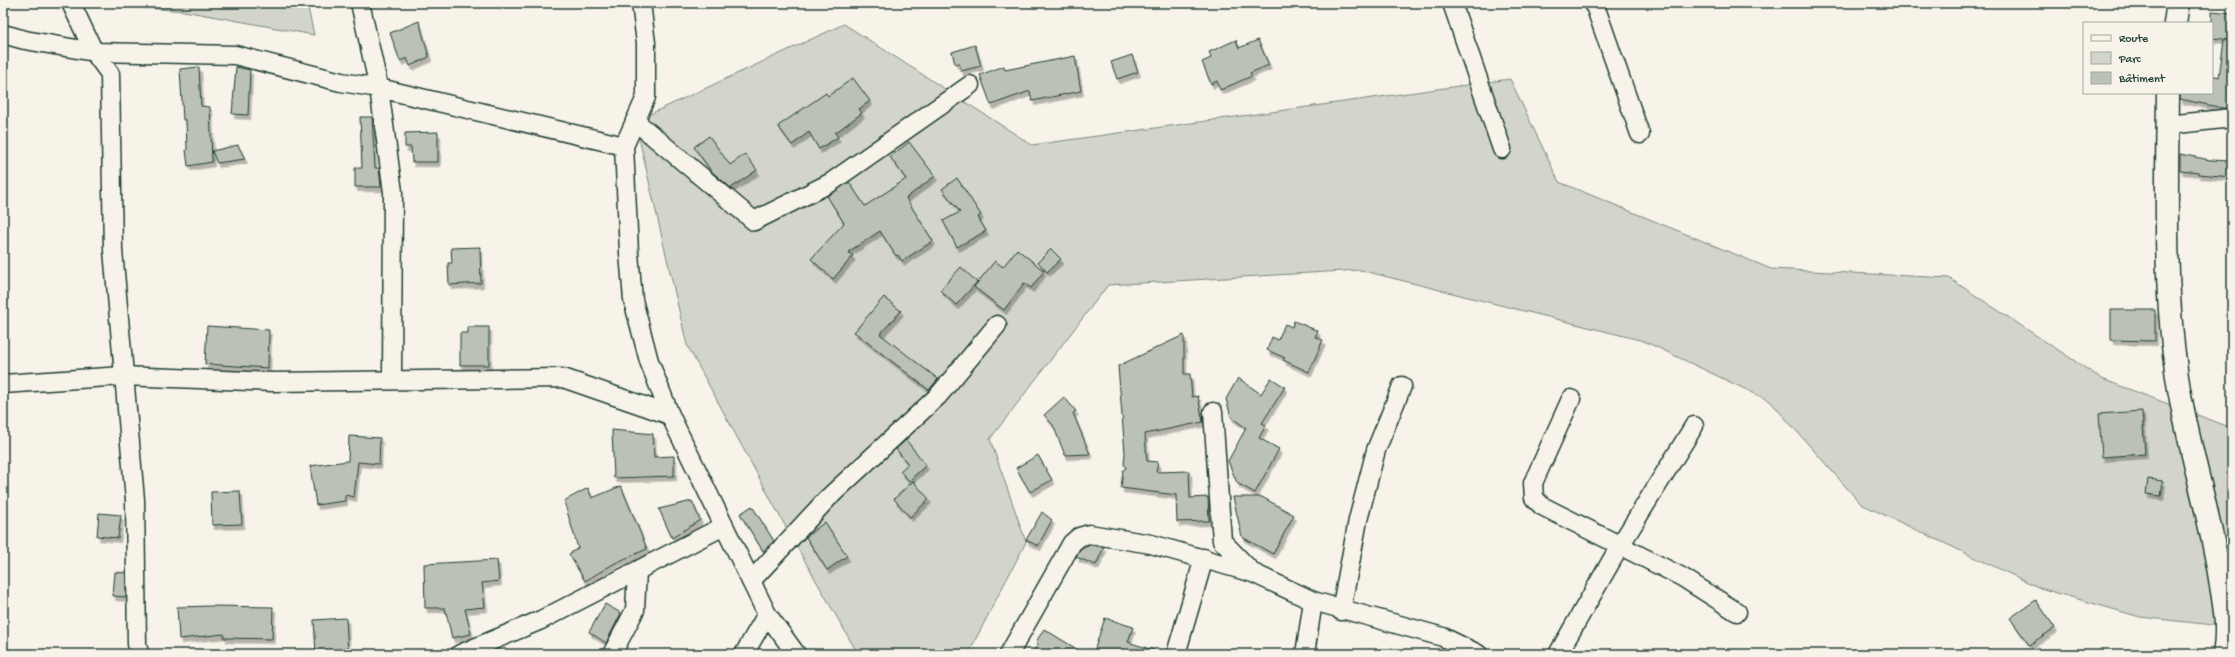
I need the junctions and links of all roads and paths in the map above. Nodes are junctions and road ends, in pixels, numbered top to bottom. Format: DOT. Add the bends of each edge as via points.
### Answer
graph roads {
  1 [pos="71,3"];
  2 [pos="360,3"];
  3 [pos="641,3"];
  4 [pos="1452,3"];
  5 [pos="1594,3"];
  6 [pos="2178,3"];
  7 [pos="2175,22"];
  8 [pos="3,34"];
  9 [pos="94,52"];
  10 [pos="970,85"];
  11 [pos="378,88"];
  12 [pos="2168,94"];
  13 [pos="2232,118"];
  14 [pos="635,121"];
  15 [pos="2168,124"];
  16 [pos="1640,134"];
  17 [pos="624,146"];
  18 [pos="1502,149"];
  19 [pos="997,325"];
  20 [pos="123,376"];
  21 [pos="392,379"];
  22 [pos="3,384"];
  23 [pos="1402,386"];
  24 [pos="1570,399"];
  25 [pos="1213,412"];
  26 [pos="670,415"];
  27 [pos="1694,426"];
  28 [pos="724,526"];
  29 [pos="1621,544"];
  30 [pos="1204,558"];
  31 [pos="637,571"];
  32 [pos="1253,573"];
  33 [pos="751,581"];
  34 [pos="1313,601"];
  35 [pos="1341,611"];
  36 [pos="1737,612"];
  37 [pos="767,614"];
  38 [pos="139,654"];
  39 [pos="460,654"];
  40 [pos="612,654"];
  41 [pos="744,654"];
  42 [pos="796,654"];
  43 [pos="1009,654"];
  44 [pos="1176,654"];
  45 [pos="1305,654"];
  46 [pos="1478,654"];
  47 [pos="1558,654"];
  48 [pos="2224,654"];
  1 -- 9 [label="street"];
  2 -- 11 [label="street"];
  3 -- 14 [label="street" via="646,43 646,97"];
  4 -- 18 [label="street"];
  5 -- 16 [label="street"];
  6 -- 7 [label="street"];
  8 -- 9 [label="street"];
  9 -- 11 [label="street" via="235,55 341,82"];
  9 -- 20 [label="street" via="110,74 114,250"];
  10 -- 14 [label="street" via="830,183 754,220"];
  11 -- 17 [label="street"];
  11 -- 21 [label="street" via="393,192"];
  12 -- 15 [label="street"];
  13 -- 15 [label="street"];
  14 -- 17 [label="street"];
  15 -- 48 [label="street" via="2168,272 2175,356 2179,389 2217,560 2226,617 2227,639"];
  17 -- 26 [label="street" via="628,253 633,300 648,361"];
  19 -- 33 [label="street" via="938,396 828,498"];
  20 -- 21 [label="street" via="273,382"];
  20 -- 22 [label="street"];
  20 -- 38 [label="street" via="135,500 136,644"];
  21 -- 26 [label="street" via="563,378"];
  23 -- 35 [label="street" via="1376,450 1358,520"];
  24 -- 29 [label="street" via="1533,483 1534,498 1542,506"];
  25 -- 32 [label="street" via="1222,541"];
  26 -- 28 [label="street"];
  27 -- 29 [label="street"];
  28 -- 31 [label="street"];
  28 -- 33 [label="street"];
  29 -- 36 [label="street" via="1682,577"];
  29 -- 47 [label="street"];
  30 -- 32 [label="street"];
  30 -- 43 [label="street" via="1151,544 1099,535 1089,534 1079,538 1072,543"];
  30 -- 44 [label="street"];
  31 -- 39 [label="street" via="541,620"];
  31 -- 40 [label="street" via="635,610"];
  32 -- 34 [label="street"];
  33 -- 37 [label="street"];
  34 -- 35 [label="street"];
  34 -- 45 [label="street"];
  35 -- 46 [label="street" via="1443,637"];
  37 -- 41 [label="street"];
  37 -- 42 [label="street"];
}
